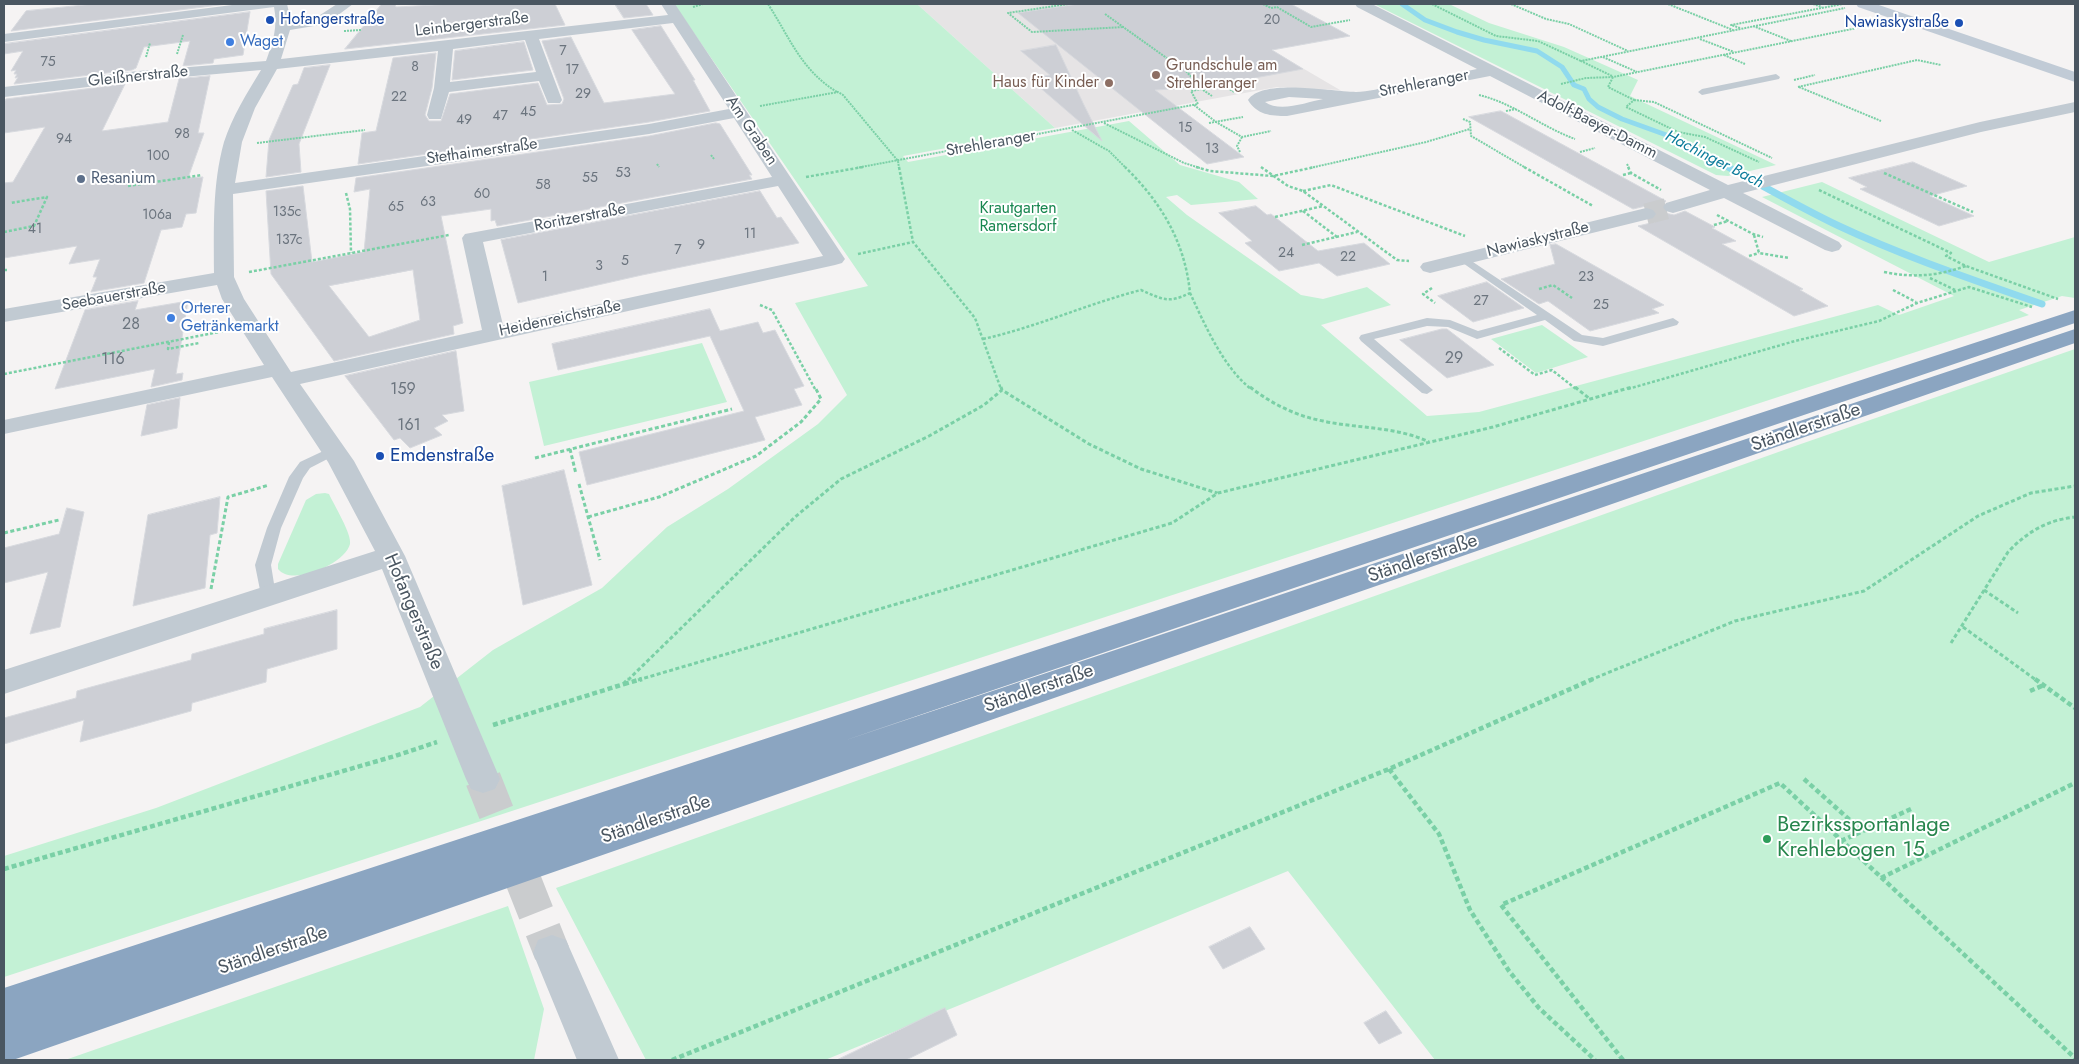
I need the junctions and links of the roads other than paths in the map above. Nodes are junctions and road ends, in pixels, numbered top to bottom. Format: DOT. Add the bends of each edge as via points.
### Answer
graph roads {
  1 [pos="271,4"];
  2 [pos="280,4"];
  3 [pos="346,4"];
  4 [pos="1362,4"];
  5 [pos="1891,4"];
  6 [pos="1856,5"];
  7 [pos="672,11"];
  8 [pos="283,28"];
  9 [pos="531,36"];
  10 [pos="4,38"];
  11 [pos="446,46"];
  12 [pos="272,64"];
  13 [pos="2075,68"];
  14 [pos="1493,71"];
  15 [pos="545,76"];
  16 [pos="1776,77"];
  17 [pos="442,88"];
  18 [pos="4,92"];
  19 [pos="1702,92"];
  20 [pos="1355,97"];
  21 [pos="554,100"];
  22 [pos="2075,107"];
  23 [pos="740,112"];
  24 [pos="435,115"];
  25 [pos="225,180"];
  26 [pos="784,180"];
  27 [pos="1727,191"];
  28 [pos="1680,205"];
  29 [pos="1646,214"];
  30 [pos="1832,246"];
  31 [pos="835,259"];
  32 [pos="1464,259"];
  33 [pos="1421,264"];
  34 [pos="224,277"];
  35 [pos="2067,308"];
  36 [pos="4,316"];
  37 [pos="1547,316"];
  38 [pos="1673,322"];
  39 [pos="494,333"];
  40 [pos="2075,336"];
  41 [pos="281,374"];
  42 [pos="1427,390"];
  43 [pos="4,428"];
  44 [pos="334,450"];
  45 [pos="391,556"];
  46 [pos="268,596"];
  47 [pos="4,682"];
  48 [pos="484,779"];
  49 [pos="552,953"];
  50 [pos="4,1007"];
  51 [pos="4,1043"];
  52 [pos="598,1060"];
  1 -- 10 [label="street"];
  2 -- 8 [label="street"];
  3 -- 8 [label="street" via="321,21"];
  4 -- 14 [label="street, Adolf-Baeyer-Damm"];
  5 -- 13 [label="main road"];
  6 -- 13 [label="main road"];
  7 -- 9 [label="street, Leinbergerstraße"];
  7 -- 23 [label="street, Am Graben"];
  8 -- 12 [label="street, Hofangerstraße"];
  9 -- 11 [label="street, Leinbergerstraße"];
  9 -- 15 [label="street"];
  11 -- 12 [label="street, Leinbergerstraße"];
  11 -- 17 [label="street"];
  12 -- 18 [label="street, Gleißnerstraße"];
  12 -- 25 [label="street, Hofangerstraße" via="247,108 232,147"];
  14 -- 20 [label="street, Strehleranger"];
  14 -- 27 [label="street, Adolf-Baeyer-Damm"];
  15 -- 17 [label="street"];
  15 -- 21 [label="street"];
  16 -- 19 [label="lane"];
  17 -- 24 [label="street"];
  20 -- 20 [label="street, Strehleranger" via="1280,93 1256,100 1263,108 1280,111"];
  22 -- 27 [label="street" via="1980,127"];
  23 -- 25 [label="street, Stethaimerstraße" via="341,173"];
  23 -- 26 [label="street, Am Graben"];
  25 -- 34 [label="street, Hofangerstraße"];
  26 -- 31 [label="street, Am Graben"];
  26 -- 39 [label="street, Roritzerstraße" via="472,238"];
  27 -- 28 [label="street"];
  27 -- 30 [label="street, Adolf-Baeyer-Damm"];
  29 -- 32 [label="street, Nawiaskystraße"];
  31 -- 39 [label="street, Heidenreichstraße"];
  32 -- 33 [label="street, Nawiaskystraße"];
  32 -- 37 [label="lane"];
  34 -- 36 [label="street, Seebauerstraße"];
  34 -- 41 [label="street, Hofangerstraße" via="227,288"];
  35 -- 50 [label="highway, Ständlerstraße"];
  37 -- 38 [label="lane" via="1578,338 1603,342"];
  37 -- 42 [label="lane" via="1477,335 1450,324 1427,322 1365,338"];
  39 -- 41 [label="street, Heidenreichstraße"];
  40 -- 51 [label="highway, Ständlerstraße"];
  41 -- 43 [label="street"];
  41 -- 44 [label="street, Hofangerstraße"];
  44 -- 45 [label="street, Hofangerstraße"];
  44 -- 46 [label="lane" via="305,465 296,477 274,528 263,565"];
  45 -- 46 [label="street"];
  45 -- 48 [label="street, Hofangerstraße"];
  46 -- 47 [label="street"];
  49 -- 52 [label="street"];
}
